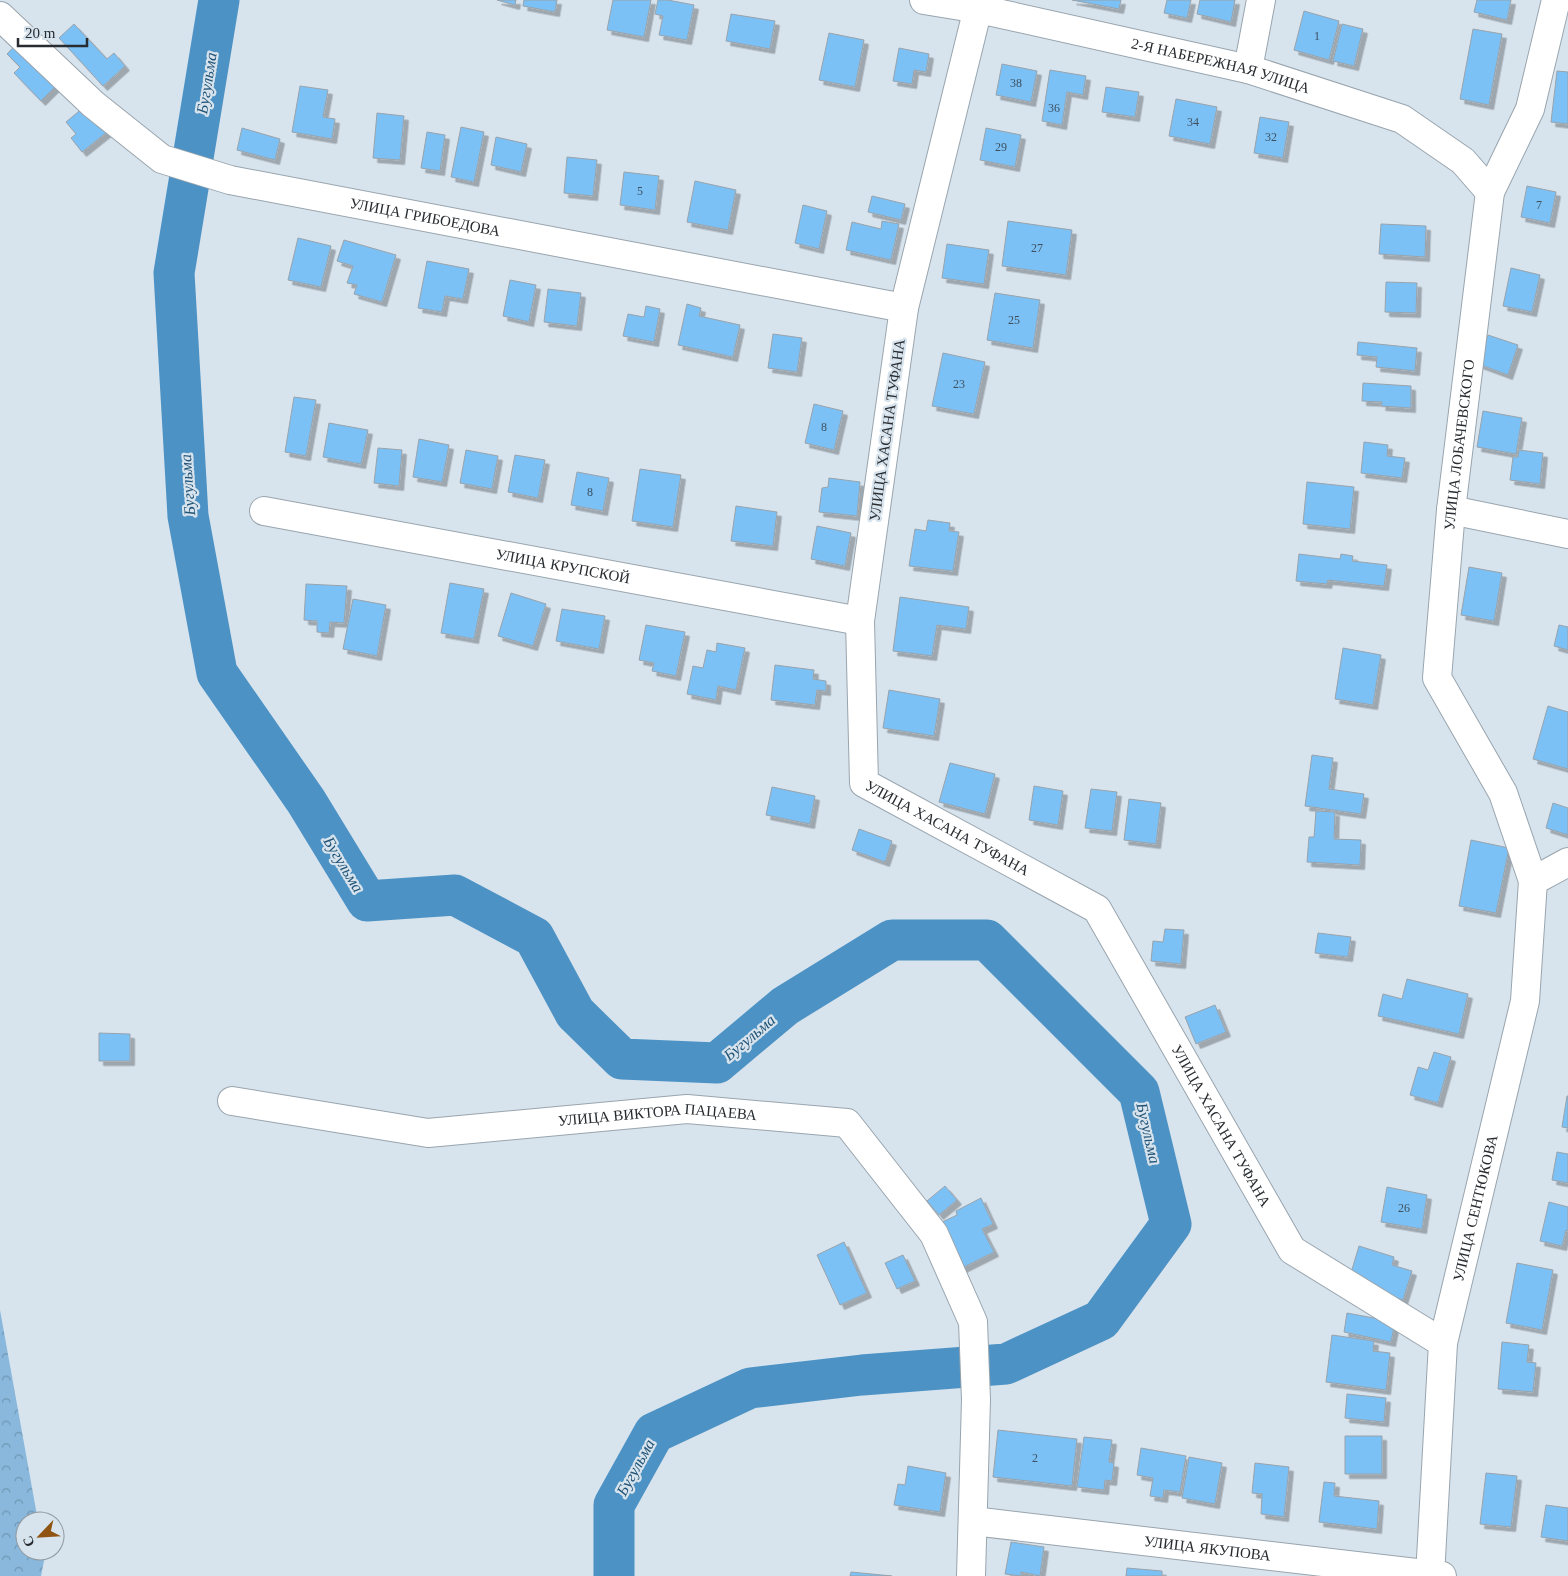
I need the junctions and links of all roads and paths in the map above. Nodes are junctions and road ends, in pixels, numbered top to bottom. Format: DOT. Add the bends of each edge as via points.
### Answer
graph roads {
  1 [pos="924,0"];
  2 [pos="1261,0"];
  3 [pos="1556,0"];
  4 [pos="979,4"];
  5 [pos="0,16"];
  6 [pos="1248,69"];
  7 [pos="1490,192"];
  8 [pos="904,308"];
  9 [pos="1451,510"];
  10 [pos="264,511"];
  11 [pos="1568,534"];
  12 [pos="860,621"];
  13 [pos="1568,862"];
  14 [pos="1533,881"];
  15 [pos="232,1101"];
  16 [pos="1443,1343"];
  17 [pos="974,1521"];
  18 [pos="1434,1575"];
  19 [pos="971,1576"];
  1 -- 4 [label="street, 2-Я НАБЕРЕЖНАЯ УЛИЦА"];
  2 -- 6 [label="street"];
  3 -- 7 [label="street, УЛИЦА ЛОБАЧЕВСКОГО" via="1530,109"];
  4 -- 6 [label="street, 2-Я НАБЕРЕЖНАЯ УЛИЦА"];
  4 -- 8 [label="street, УЛИЦА ХАСАНА ТУФАНА"];
  5 -- 8 [label="street, УЛИЦА ГРИБОЕДОВА" via="93,104 162,159 230,180"];
  6 -- 7 [label="street, 2-Я НАБЕРЕЖНАЯ УЛИЦА" via="1402,120 1463,161"];
  7 -- 9 [label="street, УЛИЦА ЛОБАЧЕВСКОГО"];
  8 -- 12 [label="street, УЛИЦА ХАСАНА ТУФАНА"];
  9 -- 11 [label="street"];
  9 -- 14 [label="street, УЛИЦА ЛОБАЧЕВСКОГО" via="1437,678 1503,794"];
  10 -- 12 [label="street, УЛИЦА КРУПСКОЙ"];
  12 -- 16 [label="street, УЛИЦА ХАСАНА ТУФАНА" via="864,783 1097,909 1292,1250"];
  13 -- 14 [label="street"];
  14 -- 16 [label="street, УЛИЦА СЕНТЮКОВА" via="1525,1002"];
  15 -- 17 [label="street, УЛИЦА ВИКТОРА ПАЦАЕВА" via="428,1133 687,1109 847,1123 934,1234 974,1322"];
  16 -- 18 [label="street, УЛИЦА СЕНТЮКОВА"];
  17 -- 18 [label="street, УЛИЦА ЯКУПОВА"];
  17 -- 19 [label="street"];
}
